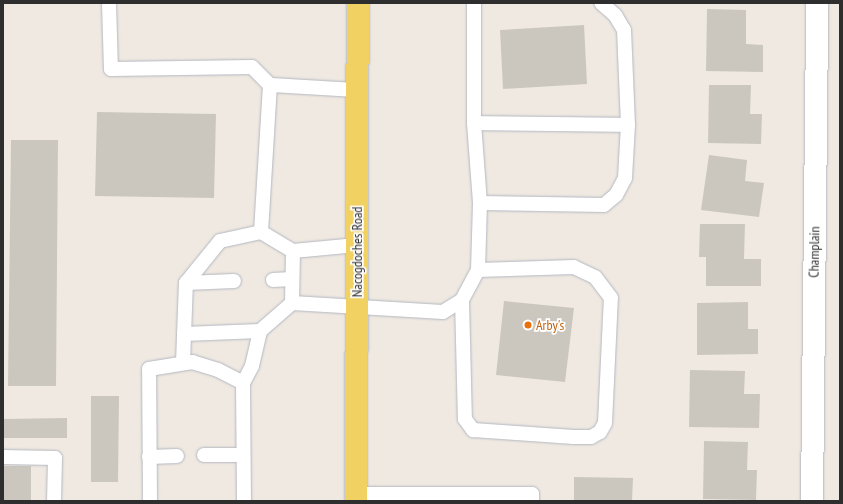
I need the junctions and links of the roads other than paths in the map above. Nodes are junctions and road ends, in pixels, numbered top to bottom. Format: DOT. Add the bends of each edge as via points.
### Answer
graph roads {
  1 [pos="109,3"];
  2 [pos="358,3"];
  3 [pos="474,3"];
  4 [pos="601,3"];
  5 [pos="817,3"];
  6 [pos="270,85"];
  7 [pos="357,90"];
  8 [pos="474,123"];
  9 [pos="628,125"];
  10 [pos="480,203"];
  11 [pos="261,232"];
  12 [pos="357,245"];
  13 [pos="293,251"];
  14 [pos="478,270"];
  15 [pos="292,279"];
  16 [pos="272,280"];
  17 [pos="234,281"];
  18 [pos="186,283"];
  19 [pos="462,300"];
  20 [pos="292,303"];
  21 [pos="357,306"];
  22 [pos="260,331"];
  23 [pos="184,334"];
  24 [pos="183,363"];
  25 [pos="243,383"];
  26 [pos="204,455"];
  27 [pos="243,455"];
  28 [pos="177,456"];
  29 [pos="3,457"];
  30 [pos="149,457"];
  31 [pos="356,498"];
  32 [pos="455,498"];
  33 [pos="54,501"];
  34 [pos="150,501"];
  35 [pos="244,501"];
  36 [pos="532,501"];
  37 [pos="812,501"];
  1 -- 6 [label="lane" via="111,69 252,67"];
  2 -- 7 [label="main road, Nacogdoches Road"];
  3 -- 8 [label="lane"];
  4 -- 9 [label="lane" via="615,16 624,30"];
  5 -- 37 [label="street, Champlain"];
  6 -- 7 [label="lane"];
  6 -- 11 [label="lane"];
  7 -- 12 [label="main road, Nacogdoches Road"];
  8 -- 9 [label="lane"];
  8 -- 10 [label="lane"];
  9 -- 10 [label="lane" via="625,178 616,195 604,205"];
  10 -- 14 [label="lane"];
  11 -- 13 [label="lane"];
  11 -- 18 [label="lane" via="220,241"];
  12 -- 13 [label="lane"];
  12 -- 21 [label="main road, Nacogdoches Road"];
  13 -- 15 [label="lane"];
  14 -- 19 [label="lane"];
  14 -- 19 [label="lane" via="574,267 595,277 611,298 605,423 600,432 591,437 574,438 473,430 465,419"];
  15 -- 16 [label="lane"];
  15 -- 20 [label="lane"];
  17 -- 18 [label="lane"];
  18 -- 23 [label="lane"];
  19 -- 21 [label="lane" via="443,312"];
  20 -- 21 [label="lane"];
  20 -- 22 [label="lane"];
  21 -- 31 [label="main road, Nacogdoches Road"];
  22 -- 23 [label="lane"];
  22 -- 25 [label="lane" via="252,366"];
  23 -- 24 [label="lane"];
  24 -- 25 [label="lane" via="192,362 218,370"];
  24 -- 30 [label="lane" via="149,369"];
  25 -- 27 [label="lane"];
  26 -- 27 [label="lane"];
  27 -- 35 [label="lane"];
  28 -- 30 [label="lane"];
  29 -- 33 [label="lane" via="55,458"];
  30 -- 34 [label="lane"];
  31 -- 32 [label="lane"];
  32 -- 36 [label="lane" via="532,494"];
}
